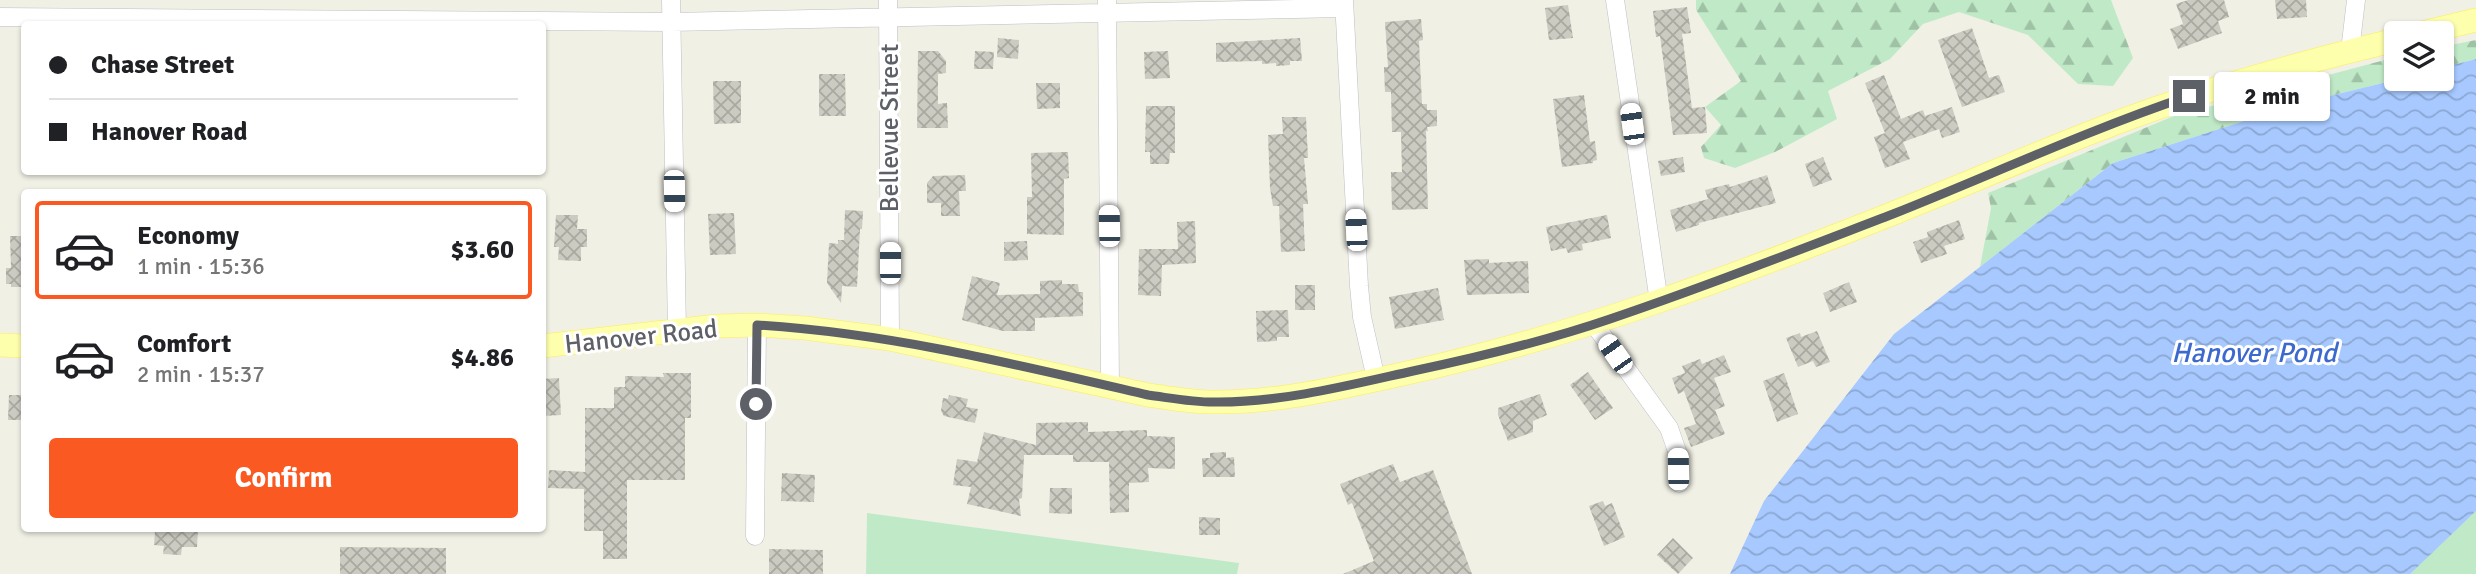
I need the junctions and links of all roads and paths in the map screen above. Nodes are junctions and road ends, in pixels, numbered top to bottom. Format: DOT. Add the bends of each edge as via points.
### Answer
graph roads {
  1 [pos="671,0"];
  2 [pos="888,0"];
  3 [pos="1615,0"];
  4 [pos="2356,0"];
  5 [pos="1344,4"];
  6 [pos="1107,6"];
  7 [pos="0,17"];
  8 [pos="888,19"];
  9 [pos="2476,20"];
  10 [pos="537,21"];
  11 [pos="546,21"];
  12 [pos="671,22"];
  13 [pos="2454,25"];
  14 [pos="2384,43"];
  15 [pos="2350,51"];
  16 [pos="1659,302"];
  17 [pos="1594,324"];
  18 [pos="757,325"];
  19 [pos="677,330"];
  20 [pos="890,339"];
  21 [pos="0,345"];
  22 [pos="21,346"];
  23 [pos="546,346"];
  24 [pos="1376,379"];
  25 [pos="1110,386"];
  26 [pos="1678,483"];
  27 [pos="755,536"];
  1 -- 12 [label="street"];
  2 -- 8 [label="street, Bellevue Street"];
  3 -- 16 [label="street"];
  4 -- 15 [label="street"];
  5 -- 6 [label="street"];
  5 -- 24 [label="street" via="1360,296"];
  6 -- 8 [label="street"];
  6 -- 25 [label="street"];
  7 -- 10 [label="street"];
  8 -- 12 [label="street"];
  8 -- 20 [label="street, Bellevue Street"];
  9 -- 13 [label="main road"];
  11 -- 12 [label="street"];
  12 -- 19 [label="street"];
  14 -- 15 [label="main road, Hanover Road"];
  15 -- 16 [label="main road, Hanover Road" via="2170,103"];
  16 -- 17 [label="main road, Hanover Road"];
  17 -- 24 [label="main road, Hanover Road" via="1494,353"];
  17 -- 26 [label="street" via="1669,428 1678,454"];
  18 -- 19 [label="main road, Hanover Road"];
  18 -- 20 [label="main road, Hanover Road"];
  18 -- 27 [label="street"];
  19 -- 23 [label="main road, Hanover Road"];
  20 -- 25 [label="main road, Hanover Road"];
  21 -- 22 [label="main road"];
  24 -- 25 [label="main road, Hanover Road" via="1255,401 1148,395"];
}
